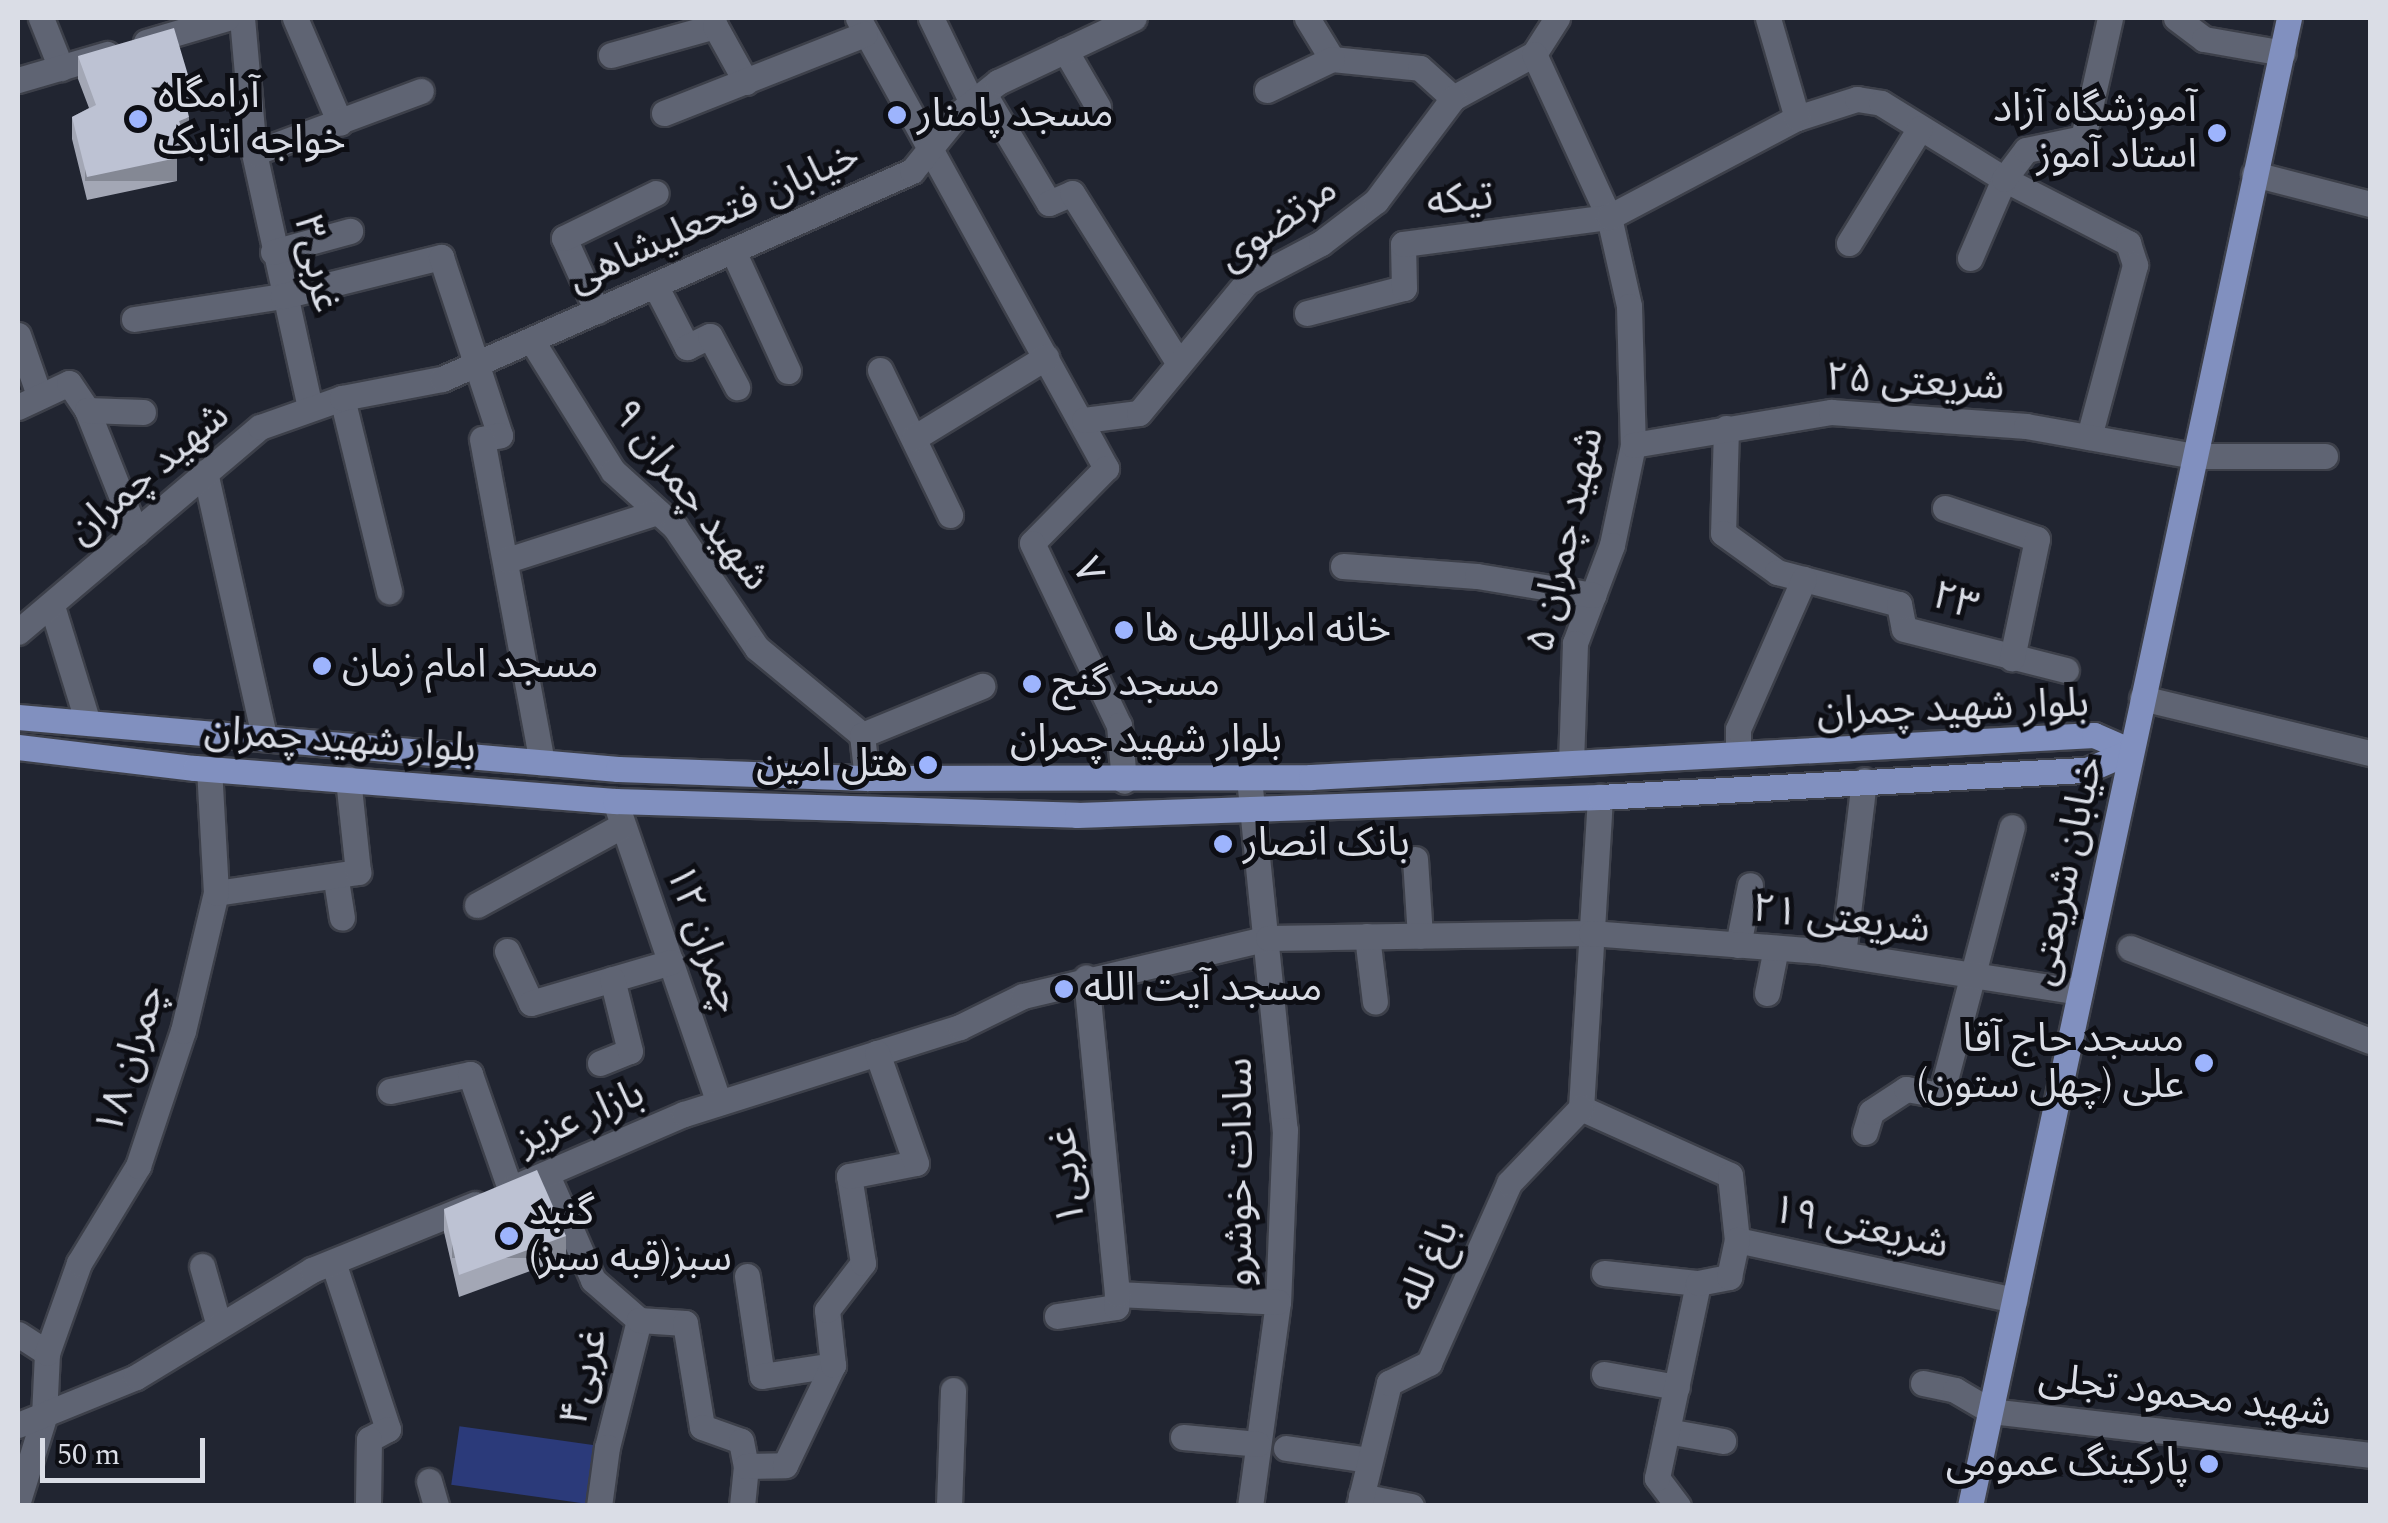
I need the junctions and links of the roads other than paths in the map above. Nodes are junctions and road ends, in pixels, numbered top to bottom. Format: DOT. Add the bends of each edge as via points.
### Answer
graph roads {
  1 [pos="41,18"];
  2 [pos="227,18"];
  3 [pos="242,18"];
  4 [pos="296,18"];
  5 [pos="931,18"];
  6 [pos="1134,18"];
  7 [pos="1307,18"];
  8 [pos="1558,18"];
  9 [pos="1768,18"];
  10 [pos="2110,18"];
  11 [pos="2176,18"];
  12 [pos="2290,18"];
  13 [pos="861,26"];
  14 [pos="1066,50"];
  15 [pos="2282,52"];
  16 [pos="1534,54"];
  17 [pos="611,55"];
  18 [pos="1332,58"];
  19 [pos="61,68"];
  20 [pos="18,80"];
  21 [pos="746,82"];
  22 [pos="1267,90"];
  23 [pos="421,91"];
  24 [pos="978,98"];
  25 [pos="1453,98"];
  26 [pos="1098,106"];
  27 [pos="664,112"];
  28 [pos="1797,118"];
  29 [pos="340,122"];
  30 [pos="1920,128"];
  31 [pos="254,154"];
  32 [pos="932,154"];
  33 [pos="2254,174"];
  34 [pos="2004,179"];
  35 [pos="656,193"];
  36 [pos="2370,204"];
  37 [pos="1609,217"];
  38 [pos="350,230"];
  39 [pos="1849,242"];
  40 [pos="733,251"];
  41 [pos="273,252"];
  42 [pos="1970,258"];
  43 [pos="655,286"];
  44 [pos="284,296"];
  45 [pos="597,312"];
  46 [pos="1307,314"];
  47 [pos="134,319"];
  48 [pos="18,336"];
  49 [pos="532,340"];
  50 [pos="1046,357"];
  51 [pos="478,360"];
  52 [pos="1178,362"];
  53 [pos="880,370"];
  54 [pos="788,371"];
  55 [pos="736,387"];
  56 [pos="342,398"];
  57 [pos="28,401"];
  58 [pos="310,407"];
  59 [pos="87,410"];
  60 [pos="143,412"];
  61 [pos="1084,420"];
  62 [pos="1726,428"];
  63 [pos="2089,437"];
  64 [pos="914,438"];
  65 [pos="1633,445"];
  66 [pos="2194,456"];
  67 [pos="2325,456"];
  68 [pos="205,472"];
  69 [pos="1945,508"];
  70 [pos="657,512"];
  71 [pos="950,515"];
  72 [pos="136,533"];
  73 [pos="507,560"];
  74 [pos="1343,566"];
  75 [pos="1804,579"];
  76 [pos="389,591"];
  77 [pos="1592,595"];
  78 [pos="52,606"];
  79 [pos="18,632"];
  80 [pos="2012,658"];
  81 [pos="2066,670"];
  82 [pos="982,686"];
  83 [pos="2142,698"];
  84 [pos="18,716"];
  85 [pos="88,723"];
  86 [pos="862,735"];
  87 [pos="264,736"];
  88 [pos="18,747"];
  89 [pos="1844,748"];
  90 [pos="2131,752"];
  91 [pos="1738,753"];
  92 [pos="2370,754"];
  93 [pos="542,762"];
  94 [pos="1571,762"];
  95 [pos="209,769"];
  96 [pos="618,769"];
  97 [pos="867,778"];
  98 [pos="1249,778"];
  99 [pos="348,779"];
  100 [pos="1124,781"];
  101 [pos="1853,781"];
  102 [pos="1600,797"];
  103 [pos="1252,809"];
  104 [pos="618,814"];
  105 [pos="2012,826"];
  106 [pos="1415,858"];
  107 [pos="347,876"];
  108 [pos="1750,885"];
  109 [pos="216,893"];
  110 [pos="477,905"];
  111 [pos="342,918"];
  112 [pos="1591,933"];
  113 [pos="1367,936"];
  114 [pos="1420,936"];
  115 [pos="1268,938"];
  116 [pos="1738,945"];
  117 [pos="1776,948"];
  118 [pos="2130,948"];
  119 [pos="507,952"];
  120 [pos="1843,954"];
  121 [pos="671,962"];
  122 [pos="1976,975"];
  123 [pos="612,978"];
  124 [pos="1086,978"];
  125 [pos="2080,992"];
  126 [pos="1766,993"];
  127 [pos="1375,1002"];
  128 [pos="2370,1040"];
  129 [pos="877,1054"];
  130 [pos="600,1063"];
  131 [pos="390,1091"];
  132 [pos="719,1103"];
  133 [pos="1581,1108"];
  134 [pos="1866,1132"];
  135 [pos="546,1175"];
  136 [pos="510,1189"];
  137 [pos="1737,1240"];
  138 [pos="333,1262"];
  139 [pos="202,1266"];
  140 [pos="1604,1273"];
  141 [pos="748,1276"];
  142 [pos="1698,1283"];
  143 [pos="1118,1294"];
  144 [pos="2014,1300"];
  145 [pos="1278,1302"];
  146 [pos="1057,1316"];
  147 [pos="639,1320"];
  148 [pos="220,1326"];
  149 [pos="18,1334"];
  150 [pos="47,1353"];
  151 [pos="833,1365"];
  152 [pos="1604,1374"];
  153 [pos="1923,1383"];
  154 [pos="1676,1388"];
  155 [pos="953,1390"];
  156 [pos="1991,1411"];
  157 [pos="44,1417"];
  158 [pos="18,1425"];
  159 [pos="1667,1431"];
  160 [pos="1183,1438"];
  161 [pos="1723,1442"];
  162 [pos="1258,1444"];
  163 [pos="1286,1448"];
  164 [pos="2370,1456"];
  165 [pos="1368,1460"];
  166 [pos="746,1466"];
  167 [pos="18,1501"];
  168 [pos="1360,1501"];
  169 [pos="368,1506"];
  170 [pos="600,1506"];
  171 [pos="742,1506"];
  172 [pos="949,1506"];
  173 [pos="1250,1506"];
  174 [pos="1411,1506"];
  175 [pos="1678,1506"];
  176 [pos="1970,1506"];
  1 -- 19 [label="street"];
  2 -- 19 [label="street"];
  3 -- 31 [label="street, غربی۳"];
  4 -- 29 [label="street"];
  5 -- 24 [label="street"];
  6 -- 14 [label="street, خیابان فتحعلیشاهی"];
  7 -- 18 [label="street"];
  8 -- 16 [label="street"];
  9 -- 28 [label="street"];
  10 -- 34 [label="street" via="2083,138 2026,150"];
  11 -- 15 [label="street" via="2204,39"];
  12 -- 15 [label="main road, خیابان شریعتی"];
  13 -- 21 [label="street"];
  13 -- 32 [label="street"];
  14 -- 24 [label="street, خیابان فتحعلیشاهی"];
  14 -- 26 [label="street"];
  15 -- 33 [label="main road, خیابان شریعتی"];
  16 -- 25 [label="street"];
  16 -- 37 [label="street, شهید چمران ۵"];
  17 -- 21 [label="street" via="714,26"];
  18 -- 22 [label="street"];
  18 -- 25 [label="street" via="1420,68"];
  19 -- 20 [label="street"];
  21 -- 27 [label="street"];
  23 -- 29 [label="street"];
  24 -- 32 [label="street, خیابان فتحعلیشاهی"];
  24 -- 52 [label="street" via="1049,204 1072,194"];
  25 -- 52 [label="street, مرتضوی" via="1376,201 1321,244 1246,282"];
  28 -- 30 [label="street" via="1870,100"];
  28 -- 37 [label="street"];
  29 -- 31 [label="street"];
  30 -- 34 [label="street"];
  30 -- 39 [label="street"];
  31 -- 41 [label="street, غربی۳"];
  32 -- 40 [label="street, خیابان فتحعلیشاهی" via="912,171"];
  32 -- 50 [label="street"];
  33 -- 36 [label="street"];
  33 -- 66 [label="main road, خیابان شریعتی"];
  34 -- 42 [label="street"];
  34 -- 63 [label="street" via="2134,252"];
  35 -- 45 [label="street" via="564,238"];
  37 -- 46 [label="street, تیکه" via="1403,244 1404,288"];
  37 -- 65 [label="street, شهید چمران ۵" via="1629,306"];
  38 -- 41 [label="street"];
  40 -- 43 [label="street, خیابان فتحعلیشاهی"];
  40 -- 54 [label="street"];
  41 -- 44 [label="street, غربی۳"];
  43 -- 45 [label="street, خیابان فتحعلیشاهی"];
  43 -- 55 [label="street" via="686,346 710,336"];
  44 -- 47 [label="street"];
  44 -- 51 [label="street" via="442,257"];
  44 -- 58 [label="street, غربی۳"];
  45 -- 49 [label="street, خیابان فتحعلیشاهی"];
  48 -- 57 [label="street"];
  49 -- 51 [label="street, خیابان فتحعلیشاهی"];
  49 -- 70 [label="street, شهید چمران ۹" via="612,471"];
  50 -- 61 [label="street"];
  50 -- 64 [label="street"];
  51 -- 56 [label="street, خیابان فتحعلیشاهی" via="442,379"];
  51 -- 73 [label="street" via="500,436 482,440"];
  52 -- 61 [label="street, مرتضوی" via="1139,413"];
  53 -- 64 [label="street"];
  56 -- 58 [label="street, شهید چمران"];
  56 -- 76 [label="street"];
  57 -- 59 [label="street" via="69,382"];
  58 -- 68 [label="street, شهید چمران" via="260,427"];
  59 -- 60 [label="street"];
  59 -- 72 [label="street"];
  61 -- 100 [label="street, ۷" via="1106,468 1032,542 1119,725"];
  62 -- 63 [label="street, شریعتی ۲۵" via="1831,412"];
  62 -- 65 [label="street, شریعتی ۲۵"];
  62 -- 75 [label="street, ۲۳" via="1723,533 1778,572"];
  63 -- 66 [label="street, شریعتی ۲۵"];
  64 -- 71 [label="street"];
  65 -- 77 [label="street, شهید چمران ۵" via="1612,545"];
  66 -- 67 [label="street, شریعتی ۲۵"];
  66 -- 83 [label="main road, خیابان شریعتی"];
  68 -- 72 [label="street, شهید چمران"];
  68 -- 87 [label="street"];
  69 -- 80 [label="street" via="2037,539"];
  70 -- 73 [label="street"];
  70 -- 86 [label="street, شهید چمران ۹" via="725,594 757,648"];
  72 -- 78 [label="street, شهید چمران"];
  73 -- 93 [label="street"];
  74 -- 77 [label="street" via="1476,576"];
  75 -- 80 [label="street, ۲۳" via="1898,604 1904,628"];
  75 -- 91 [label="street" via="1738,729"];
  77 -- 94 [label="street, شهید چمران ۵" via="1575,643"];
  78 -- 79 [label="street, شهید چمران"];
  78 -- 85 [label="street"];
  80 -- 81 [label="street, ۲۳"];
  82 -- 86 [label="street"];
  83 -- 90 [label="main road, خیابان شریعتی"];
  83 -- 92 [label="street"];
  84 -- 85 [label="main road, بلوار شهید چمران"];
  85 -- 87 [label="main road, بلوار شهید چمران"];
  86 -- 97 [label="street"];
  87 -- 93 [label="main road, بلوار شهید چمران"];
  88 -- 95 [label="main road, بلوار شهید چمران"];
  89 -- 90 [label="main road, بلوار شهید چمران" via="2094,735"];
  89 -- 91 [label="main road, بلوار شهید چمران"];
  89 -- 101 [label="main road"];
  90 -- 101 [label="main road, بلوار شهید چمران" via="2087,770"];
  90 -- 125 [label="main road, خیابان شریعتی"];
  91 -- 94 [label="main road, بلوار شهید چمران"];
  93 -- 96 [label="main road, بلوار شهید چمران"];
  94 -- 98 [label="main road, بلوار شهید چمران"];
  95 -- 99 [label="main road, بلوار شهید چمران"];
  95 -- 109 [label="street, چمران ۱۸"];
  96 -- 97 [label="main road, بلوار شهید چمران"];
  96 -- 104 [label="main road"];
  97 -- 100 [label="main road, بلوار شهید چمران"];
  98 -- 100 [label="main road, بلوار شهید چمران"];
  98 -- 103 [label="street, سادات خوشرو"];
  99 -- 104 [label="main road, بلوار شهید چمران"];
  99 -- 107 [label="street"];
  101 -- 102 [label="main road, بلوار شهید چمران"];
  101 -- 120 [label="street"];
  102 -- 103 [label="main road, بلوار شهید چمران"];
  102 -- 112 [label="street"];
  103 -- 104 [label="main road, بلوار شهید چمران"];
  103 -- 115 [label="street, سادات خوشرو"];
  104 -- 110 [label="street"];
  104 -- 121 [label="street, چمران ۱۲"];
  105 -- 122 [label="street"];
  106 -- 114 [label="street"];
  107 -- 109 [label="street"];
  107 -- 111 [label="street"];
  108 -- 116 [label="street"];
  109 -- 150 [label="street, چمران ۱۸" via="184,1032 138,1166 79,1263"];
  112 -- 114 [label="street, شریعتی ۲۱"];
  112 -- 116 [label="street, شریعتی ۲۱"];
  112 -- 133 [label="street"];
  113 -- 114 [label="street, شریعتی ۲۱"];
  113 -- 115 [label="street, بازار عزیز"];
  113 -- 127 [label="street"];
  115 -- 124 [label="street, بازار عزیز"];
  115 -- 145 [label="street, سادات خوشرو" via="1286,1130"];
  116 -- 117 [label="street, شریعتی ۲۱"];
  117 -- 120 [label="street, شریعتی ۲۱"];
  117 -- 126 [label="street"];
  118 -- 128 [label="street"];
  119 -- 123 [label="street" via="531,1002"];
  120 -- 122 [label="street, شریعتی ۲۱"];
  121 -- 123 [label="street"];
  121 -- 132 [label="street, چمران ۱۲"];
  122 -- 125 [label="street, شریعتی ۲۱"];
  122 -- 134 [label="street" via="1941,1095 1906,1089 1870,1112"];
  123 -- 130 [label="street" via="630,1051"];
  124 -- 129 [label="street, بازار عزیز"];
  124 -- 143 [label="street, غربی۱"];
  125 -- 144 [label="main road, خیابان شریعتی"];
  129 -- 132 [label="street, بازار عزیز"];
  129 -- 151 [label="street" via="916,1163 849,1176 863,1263 827,1310"];
  131 -- 136 [label="street" via="470,1074"];
  132 -- 135 [label="street, بازار عزیز"];
  133 -- 137 [label="street, شریعتی ۱۹" via="1730,1176"];
  133 -- 165 [label="street, باغ لله" via="1510,1182 1429,1363 1389,1383"];
  135 -- 136 [label="street, بازار عزیز"];
  135 -- 147 [label="street, غربی۴" via="593,1280"];
  136 -- 138 [label="street, بازار عزیز"];
  137 -- 142 [label="street" via="1729,1277"];
  137 -- 144 [label="street, شریعتی ۱۹"];
  138 -- 148 [label="street, بازار عزیز"];
  138 -- 169 [label="street" via="388,1429 370,1439"];
  139 -- 148 [label="street"];
  140 -- 142 [label="street"];
  141 -- 151 [label="street" via="762,1376"];
  142 -- 154 [label="street"];
  143 -- 145 [label="street"];
  143 -- 146 [label="street" via="1116,1308"];
  144 -- 156 [label="main road, خیابان شریعتی"];
  145 -- 162 [label="street, سادات خوشرو"];
  147 -- 166 [label="street" via="686,1323 702,1427 741,1441"];
  147 -- 170 [label="street, غربی۴" via="607,1446"];
  148 -- 157 [label="street, بازار عزیز" via="136,1377"];
  149 -- 150 [label="street"];
  150 -- 157 [label="street, چمران ۱۸"];
  151 -- 166 [label="street" via="786,1465"];
  152 -- 154 [label="street"];
  153 -- 156 [label="street" via="1955,1390"];
  154 -- 159 [label="street"];
  155 -- 172 [label="street"];
  156 -- 164 [label="street, شهید محمود تجلی"];
  156 -- 176 [label="main road, خیابان شریعتی"];
  157 -- 158 [label="street, بازار عزیز"];
  157 -- 167 [label="street, چمران ۱۸"];
  159 -- 161 [label="street"];
  159 -- 175 [label="street" via="1658,1478"];
  160 -- 162 [label="street"];
  162 -- 173 [label="street, سادات خوشرو"];
  163 -- 165 [label="street"];
  165 -- 168 [label="street"];
  166 -- 171 [label="street"];
  168 -- 174 [label="street"];
}
